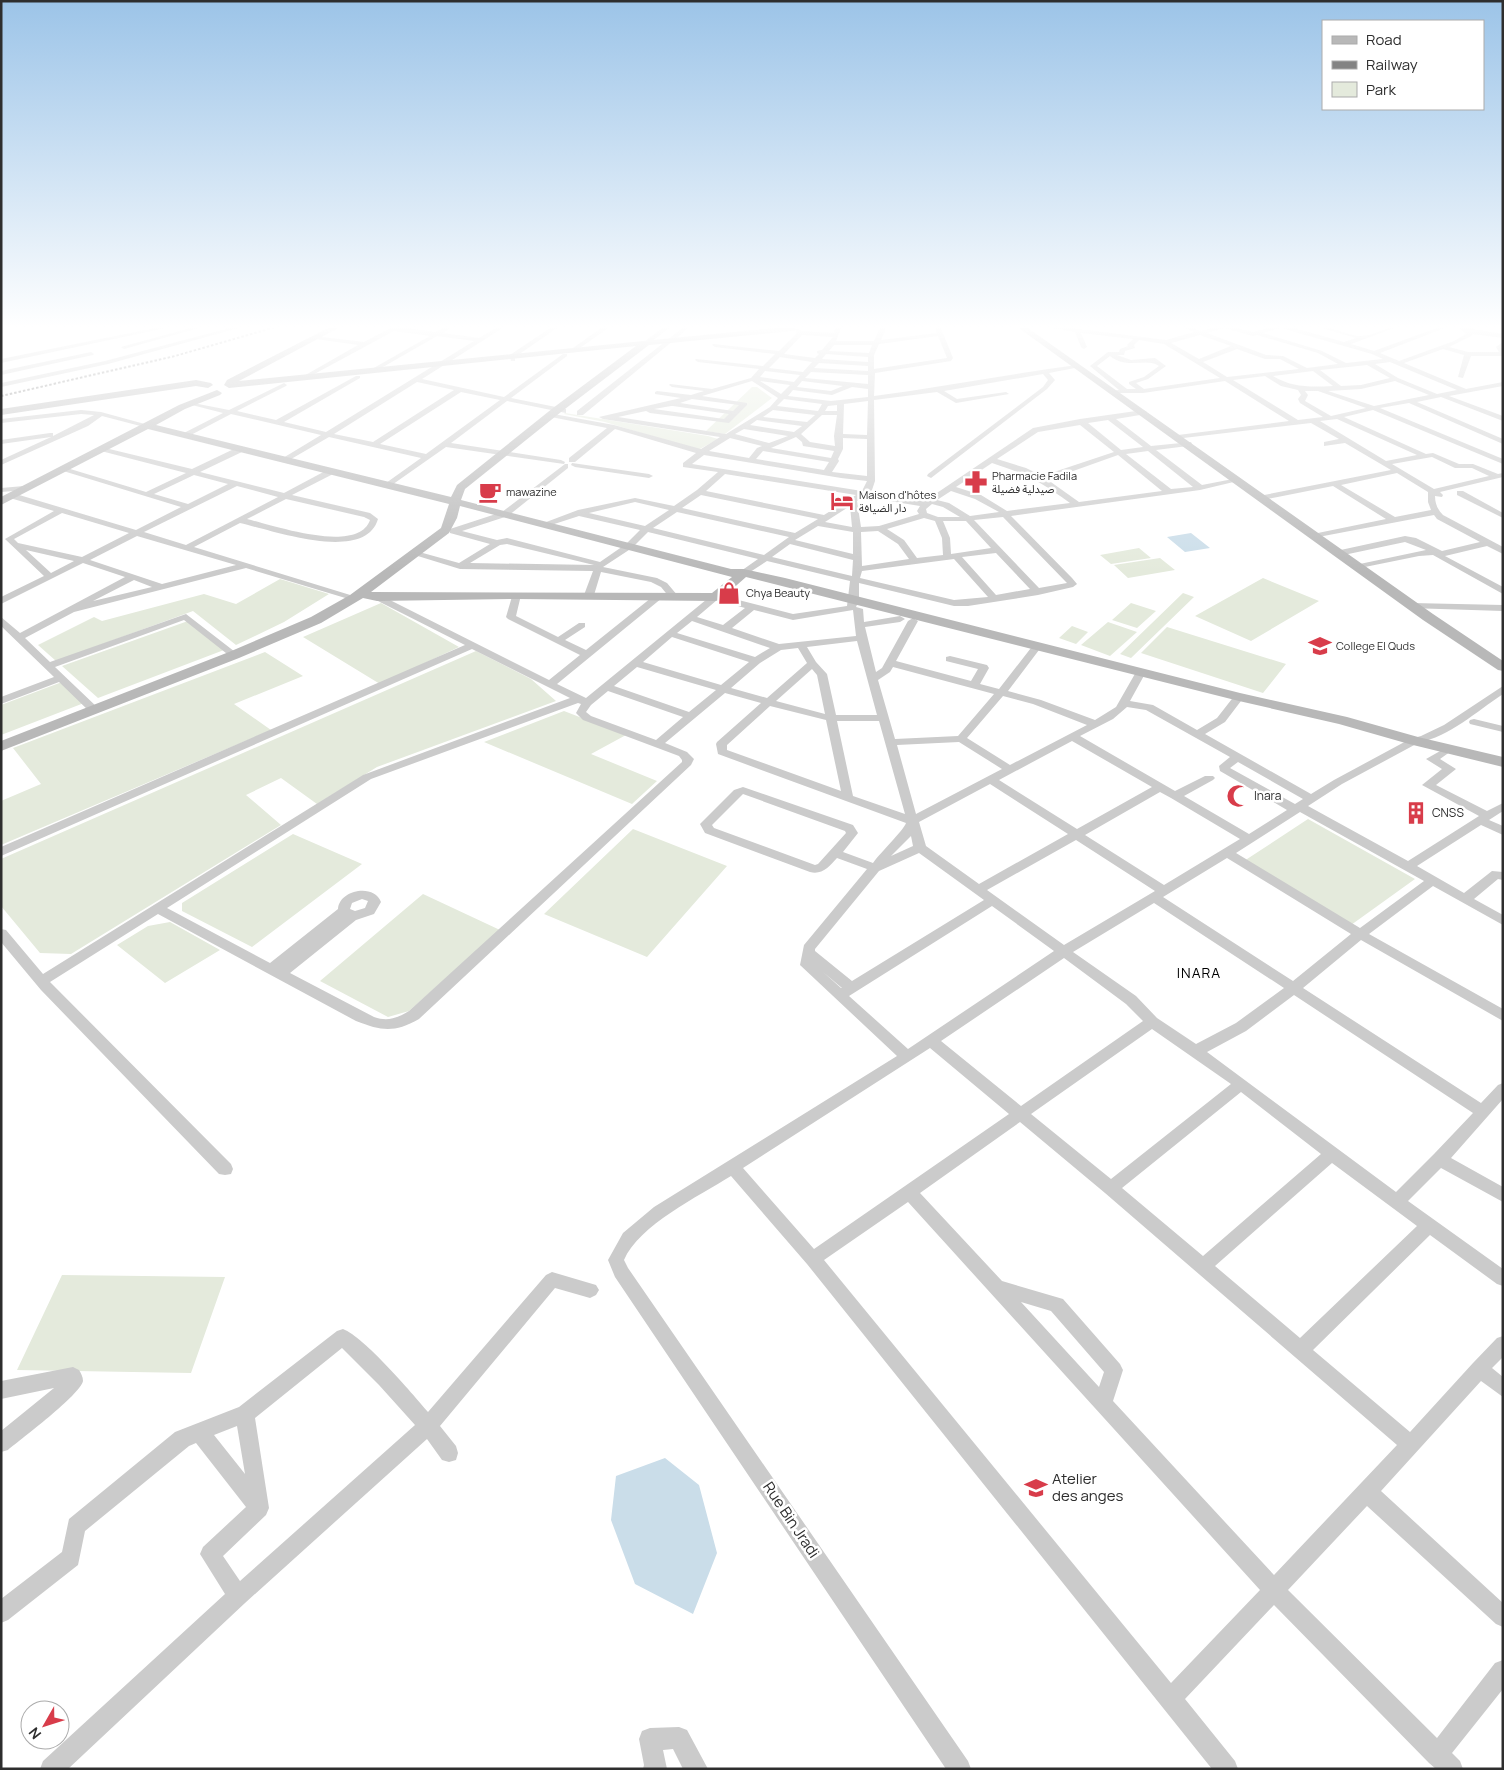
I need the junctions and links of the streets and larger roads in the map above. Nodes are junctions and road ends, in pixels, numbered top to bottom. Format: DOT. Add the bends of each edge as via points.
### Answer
graph roads {
  1 [pos="29,409"];
  2 [pos="63,409"];
  3 [pos="178,409"];
  4 [pos="212,409"];
  5 [pos="239,409"];
  6 [pos="302,409"];
  7 [pos="368,409"];
  8 [pos="430,409"];
  9 [pos="492,409"];
  10 [pos="542,409"];
  11 [pos="558,409"];
  12 [pos="585,409"];
  13 [pos="649,409"];
  14 [pos="700,409"];
  15 [pos="740,409"];
  16 [pos="771,409"];
  17 [pos="778,409"];
  18 [pos="822,409"];
  19 [pos="840,409"];
  20 [pos="872,409"];
  21 [pos="1005,409"];
  22 [pos="1139,409"];
  23 [pos="1274,409"];
  24 [pos="1314,409"];
  25 [pos="1371,409"];
  26 [pos="1375,409"];
  27 [pos="1427,409"];
  28 [pos="1474,409"];
  29 [pos="643,410"];
  30 [pos="1,412"];
  31 [pos="554,412"];
  32 [pos="840,412"];
  33 [pos="1143,412"];
  34 [pos="231,413"];
  35 [pos="580,413"];
  36 [pos="818,413"];
  37 [pos="101,414"];
  38 [pos="735,414"];
  39 [pos="1339,416"];
  40 [pos="1,417"];
  41 [pos="606,417"];
  42 [pos="1108,417"];
  43 [pos="756,418"];
  44 [pos="1330,418"];
  45 [pos="1503,419"];
  46 [pos="1312,420"];
  47 [pos="1,421"];
  48 [pos="1080,421"];
  49 [pos="1296,422"];
  50 [pos="277,423"];
  51 [pos="808,424"];
  52 [pos="148,426"];
  53 [pos="742,426"];
  54 [pos="614,427"];
  55 [pos="60,434"];
  56 [pos="325,434"];
  57 [pos="184,435"];
  58 [pos="795,435"];
  59 [pos="728,436"];
  60 [pos="838,436"];
  61 [pos="1503,436"];
  62 [pos="872,437"];
  63 [pos="1492,437"];
  64 [pos="1183,440"];
  65 [pos="1347,440"];
  66 [pos="1,442"];
  67 [pos="1503,442"];
  68 [pos="1454,443"];
  69 [pos="444,444"];
  70 [pos="1327,444"];
  71 [pos="374,445"];
  72 [pos="767,447"];
  73 [pos="839,448"];
  74 [pos="1150,448"];
  75 [pos="104,449"];
  76 [pos="242,449"];
  77 [pos="504,452"];
  78 [pos="702,452"];
  79 [pos="1120,452"];
  80 [pos="1424,456"];
  81 [pos="427,457"];
  82 [pos="286,460"];
  83 [pos="751,460"];
  84 [pos="991,460"];
  85 [pos="835,461"];
  86 [pos="574,462"];
  87 [pos="1503,462"];
  88 [pos="1,463"];
  89 [pos="1384,463"];
  90 [pos="563,464"];
  91 [pos="786,467"];
  92 [pos="64,470"];
  93 [pos="332,471"];
  94 [pos="724,471"];
  95 [pos="1397,471"];
  96 [pos="194,472"];
  97 [pos="827,473"];
  98 [pos="650,476"];
  99 [pos="931,476"];
  100 [pos="870,479"];
  101 [pos="1042,479"];
  102 [pos="774,480"];
  103 [pos="1238,480"];
  104 [pos="1501,481"];
  105 [pos="236,483"];
  106 [pos="1333,483"];
  107 [pos="389,485"];
  108 [pos="31,487"];
  109 [pos="950,488"];
  110 [pos="1200,488"];
  111 [pos="1463,489"];
  112 [pos="1,490"];
  113 [pos="700,492"];
  114 [pos="1169,492"];
  115 [pos="148,494"];
  116 [pos="862,495"];
  117 [pos="1432,495"];
  118 [pos="14,496"];
  119 [pos="285,496"];
  120 [pos="1262,498"];
  121 [pos="853,500"];
  122 [pos="1,502"];
  123 [pos="456,502"];
  124 [pos="928,503"];
  125 [pos="1077,504"];
  126 [pos="189,507"];
  127 [pos="674,509"];
  128 [pos="61,510"];
  129 [pos="1434,512"];
  130 [pos="579,513"];
  131 [pos="505,514"];
  132 [pos="924,515"];
  133 [pos="1005,515"];
  134 [pos="1503,516"];
  135 [pos="938,519"];
  136 [pos="966,519"];
  137 [pos="239,520"];
  138 [pos="822,520"];
  139 [pos="1393,520"];
  140 [pos="545,524"];
  141 [pos="880,528"];
  142 [pos="645,530"];
  143 [pos="857,530"];
  144 [pos="453,531"];
  145 [pos="137,533"];
  146 [pos="436,536"];
  147 [pos="796,536"];
  148 [pos="1316,536"];
  149 [pos="788,541"];
  150 [pos="1503,542"];
  151 [pos="497,543"];
  152 [pos="1489,544"];
  153 [pos="16,545"];
  154 [pos="629,546"];
  155 [pos="186,548"];
  156 [pos="998,550"];
  157 [pos="1503,551"];
  158 [pos="412,553"];
  159 [pos="1339,553"];
  160 [pos="1439,553"];
  161 [pos="952,556"];
  162 [pos="764,558"];
  163 [pos="858,558"];
  164 [pos="83,560"];
  165 [pos="914,561"];
  166 [pos="246,566"];
  167 [pos="460,566"];
  168 [pos="598,567"];
  169 [pos="1358,567"];
  170 [pos="857,574"];
  171 [pos="738,575"];
  172 [pos="50,577"];
  173 [pos="133,577"];
  174 [pos="162,587"];
  175 [pos="1503,590"];
  176 [pos="1038,592"];
  177 [pos="516,595"];
  178 [pos="589,595"];
  179 [pos="357,596"];
  180 [pos="659,596"];
  181 [pos="673,596"];
  182 [pos="377,597"];
  183 [pos="715,597"];
  184 [pos="994,598"];
  185 [pos="1,601"];
  186 [pos="753,606"];
  187 [pos="854,606"];
  188 [pos="1412,606"];
  189 [pos="75,608"];
  190 [pos="1503,608"];
  191 [pos="692,618"];
  192 [pos="912,619"];
  193 [pos="1,620"];
  194 [pos="860,625"];
  195 [pos="582,626"];
  196 [pos="726,628"];
  197 [pos="671,634"];
  198 [pos="19,637"];
  199 [pos="861,638"];
  200 [pos="558,641"];
  201 [pos="801,644"];
  202 [pos="471,646"];
  203 [pos="778,646"];
  204 [pos="1037,646"];
  205 [pos="234,655"];
  206 [pos="587,655"];
  207 [pos="950,659"];
  208 [pos="756,662"];
  209 [pos="890,662"];
  210 [pos="636,664"];
  211 [pos="812,664"];
  212 [pos="49,666"];
  213 [pos="1503,667"];
  214 [pos="1141,672"];
  215 [pos="61,678"];
  216 [pos="872,679"];
  217 [pos="550,684"];
  218 [pos="974,684"];
  219 [pos="607,687"];
  220 [pos="722,690"];
  221 [pos="1000,691"];
  222 [pos="1500,695"];
  223 [pos="1239,697"];
  224 [pos="1,701"];
  225 [pos="583,701"];
  226 [pos="766,703"];
  227 [pos="1123,703"];
  228 [pos="94,710"];
  229 [pos="690,716"];
  230 [pos="831,718"];
  231 [pos="882,718"];
  232 [pos="1474,722"];
  233 [pos="1095,724"];
  234 [pos="1503,729"];
  235 [pos="1197,734"];
  236 [pos="1072,736"];
  237 [pos="961,739"];
  238 [pos="1414,741"];
  239 [pos="890,742"];
  240 [pos="659,743"];
  241 [pos="1,746"];
  242 [pos="1449,749"];
  243 [pos="1237,758"];
  244 [pos="1503,762"];
  245 [pos="1010,769"];
  246 [pos="1209,778"];
  247 [pos="991,780"];
  248 [pos="1159,788"];
  249 [pos="1175,796"];
  250 [pos="848,797"];
  251 [pos="1311,799"];
  252 [pos="1503,806"];
  253 [pos="1297,808"];
  254 [pos="1485,818"];
  255 [pos="912,821"];
  256 [pos="1503,831"];
  257 [pos="1074,835"];
  258 [pos="1248,839"];
  259 [pos="920,848"];
  260 [pos="1,852"];
  261 [pos="1226,852"];
  262 [pos="835,853"];
  263 [pos="1407,867"];
  264 [pos="875,868"];
  265 [pos="1503,876"];
  266 [pos="1432,881"];
  267 [pos="978,890"];
  268 [pos="1158,894"];
  269 [pos="1465,899"];
  270 [pos="992,901"];
  271 [pos="157,908"];
  272 [pos="348,913"];
  273 [pos="1503,920"];
  274 [pos="1,933"];
  275 [pos="1360,934"];
  276 [pos="1063,952"];
  277 [pos="275,971"];
  278 [pos="41,981"];
  279 [pos="1293,989"];
  280 [pos="846,991"];
  281 [pos="1503,1016"];
  282 [pos="1152,1022"];
  283 [pos="931,1041"];
  284 [pos="1194,1052"];
  285 [pos="907,1057"];
  286 [pos="1240,1085"];
  287 [pos="1503,1089"];
  288 [pos="1482,1111"];
  289 [pos="1022,1113"];
  290 [pos="1332,1154"];
  291 [pos="1440,1159"];
  292 [pos="732,1166"];
  293 [pos="225,1169"];
  294 [pos="1111,1188"];
  295 [pos="908,1191"];
  296 [pos="1503,1195"];
  297 [pos="1396,1202"];
  298 [pos="1429,1225"];
  299 [pos="813,1259"];
  300 [pos="1202,1267"];
  301 [pos="1503,1278"];
  302 [pos="995,1287"];
  303 [pos="590,1290"];
  304 [pos="1503,1344"];
  305 [pos="1300,1351"];
  306 [pos="1479,1369"];
  307 [pos="1503,1388"];
  308 [pos="1,1390"];
  309 [pos="1103,1404"];
  310 [pos="245,1414"];
  311 [pos="429,1425"];
  312 [pos="199,1432"];
  313 [pos="1,1443"];
  314 [pos="1410,1445"];
  315 [pos="450,1453"];
  316 [pos="1367,1492"];
  317 [pos="259,1508"];
  318 [pos="1273,1589"];
  319 [pos="238,1596"];
  320 [pos="1,1613"];
  321 [pos="1503,1617"];
  322 [pos="1503,1671"];
  323 [pos="1170,1699"];
  324 [pos="1444,1762"];
  325 [pos="51,1769"];
  326 [pos="654,1769"];
  327 [pos="697,1769"];
  328 [pos="960,1769"];
  329 [pos="1227,1769"];
  1 -- 30 [label="street"];
  2 -- 40 [label="street"];
  3 -- 52 [label="street"];
  4 -- 34 [label="street"];
  5 -- 34 [label="street"];
  6 -- 50 [label="street"];
  7 -- 56 [label="street"];
  8 -- 71 [label="street"];
  9 -- 69 [label="street"];
  10 -- 31 [label="street"];
  11 -- 31 [label="street"];
  12 -- 35 [label="street"];
  13 -- 29 [label="street"];
  14 -- 38 [label="street"];
  15 -- 38 [label="street"];
  16 -- 43 [label="street"];
  17 -- 36 [label="street"];
  18 -- 36 [label="street"];
  19 -- 32 [label="street"];
  20 -- 62 [label="street"];
  21 -- 99 [label="street"];
  22 -- 33 [label="street"];
  23 -- 49 [label="street"];
  24 -- 44 [label="street"];
  25 -- 39 [label="street"];
  26 -- 68 [label="street"];
  27 -- 63 [label="street"];
  28 -- 45 [label="street"];
  29 -- 38 [label="street" via="726,421"];
  29 -- 41 [label="street"];
  31 -- 35 [label="street"];
  31 -- 54 [label="street"];
  31 -- 77 [label="street"];
  32 -- 36 [label="street"];
  32 -- 60 [label="street"];
  33 -- 42 [label="street"];
  33 -- 64 [label="street"];
  34 -- 50 [label="street"];
  34 -- 57 [label="street"];
  35 -- 41 [label="street"];
  36 -- 51 [label="street"];
  37 -- 47 [label="street" via="70,412"];
  37 -- 52 [label="street"];
  37 -- 55 [label="street"];
  39 -- 44 [label="street"];
  39 -- 80 [label="street"];
  41 -- 59 [label="street"];
  42 -- 48 [label="street"];
  42 -- 74 [label="street"];
  43 -- 51 [label="street"];
  43 -- 53 [label="street"];
  44 -- 46 [label="street"];
  46 -- 49 [label="street"];
  46 -- 65 [label="street"];
  48 -- 79 [label="street"];
  48 -- 84 [label="street" via="1036,430"];
  49 -- 64 [label="street"];
  50 -- 56 [label="street"];
  51 -- 58 [label="street"];
  52 -- 57 [label="street"];
  52 -- 75 [label="street"];
  53 -- 58 [label="street"];
  53 -- 59 [label="street"];
  54 -- 78 [label="street"];
  54 -- 86 [label="street"];
  55 -- 66 [label="street"];
  55 -- 88 [label="street"];
  56 -- 71 [label="street"];
  56 -- 82 [label="street"];
  57 -- 76 [label="street"];
  58 -- 72 [label="street"];
  58 -- 73 [label="street" via="806,444"];
  59 -- 72 [label="street"];
  59 -- 78 [label="street"];
  60 -- 62 [label="street"];
  60 -- 73 [label="street"];
  61 -- 63 [label="street"];
  62 -- 100 [label="street"];
  63 -- 67 [label="street"];
  63 -- 68 [label="street"];
  64 -- 74 [label="street"];
  64 -- 103 [label="street"];
  65 -- 70 [label="street"];
  65 -- 89 [label="street"];
  68 -- 87 [label="street"];
  69 -- 77 [label="street"];
  69 -- 81 [label="street"];
  71 -- 81 [label="street"];
  72 -- 83 [label="street" via="758,451"];
  72 -- 85 [label="street"];
  73 -- 85 [label="street"];
  74 -- 79 [label="street"];
  74 -- 110 [label="street"];
  75 -- 92 [label="street"];
  75 -- 96 [label="street"];
  76 -- 82 [label="street"];
  76 -- 96 [label="street"];
  77 -- 90 [label="street"];
  77 -- 123 [label="street" via="461,487"];
  78 -- 83 [label="street"];
  78 -- 94 [label="street" via="686,465"];
  79 -- 101 [label="street"];
  79 -- 114 [label="street"];
  80 -- 89 [label="street"];
  80 -- 104 [label="street" via="1434,455 1458,466 1473,466"];
  81 -- 107 [label="street"];
  82 -- 93 [label="street"];
  83 -- 91 [label="street"];
  84 -- 101 [label="street"];
  84 -- 109 [label="street"];
  85 -- 97 [label="street"];
  86 -- 90 [label="street"];
  86 -- 98 [label="street"];
  89 -- 95 [label="street"];
  90 -- 131 [label="street"];
  91 -- 97 [label="street"];
  91 -- 102 [label="street"];
  92 -- 108 [label="street"];
  92 -- 115 [label="street"];
  93 -- 107 [label="street"];
  93 -- 119 [label="street"];
  94 -- 102 [label="street"];
  94 -- 113 [label="street"];
  95 -- 106 [label="street"];
  95 -- 117 [label="street"];
  96 -- 105 [label="street"];
  96 -- 115 [label="street"];
  97 -- 100 [label="street"];
  100 -- 116 [label="street" via="868,491"];
  101 -- 125 [label="street"];
  102 -- 116 [label="street"];
  103 -- 110 [label="street"];
  103 -- 120 [label="street"];
  104 -- 111 [label="street"];
  105 -- 119 [label="street"];
  105 -- 126 [label="street"];
  106 -- 120 [label="street"];
  106 -- 139 [label="street"];
  107 -- 123 [label="street"];
  108 -- 112 [label="street"];
  108 -- 118 [label="street"];
  109 -- 124 [label="street"];
  109 -- 133 [label="street" via="988,502"];
  110 -- 114 [label="street"];
  111 -- 117 [label="street"];
  111 -- 117 [label="street" via="1441,496"];
  111 -- 134 [label="street"];
  113 -- 127 [label="street"];
  113 -- 138 [label="street"];
  114 -- 125 [label="street"];
  115 -- 126 [label="street"];
  116 -- 121 [label="street"];
  116 -- 124 [label="street"];
  117 -- 129 [label="street"];
  118 -- 122 [label="street"];
  118 -- 128 [label="street"];
  119 -- 137 [label="street"];
  119 -- 137 [label="street" via="367,515 373,517 374,522 372,528 364,533 326,540"];
  120 -- 148 [label="street"];
  121 -- 138 [label="street"];
  121 -- 143 [label="street"];
  123 -- 131 [label="street"];
  123 -- 146 [label="street" via="450,523"];
  124 -- 132 [label="street" via="922,508"];
  124 -- 136 [label="street" via="958,511"];
  125 -- 133 [label="street"];
  126 -- 145 [label="street"];
  127 -- 130 [label="street" via="632,500"];
  127 -- 142 [label="street"];
  127 -- 147 [label="street"];
  128 -- 145 [label="street"];
  128 -- 153 [label="street" via="10,538"];
  129 -- 139 [label="street"];
  129 -- 152 [label="street"];
  130 -- 140 [label="street"];
  130 -- 142 [label="street"];
  131 -- 140 [label="street"];
  131 -- 144 [label="street"];
  132 -- 135 [label="street"];
  132 -- 141 [label="street"];
  133 -- 136 [label="street"];
  133 -- 176 [label="street" via="1072,584"];
  135 -- 136 [label="street"];
  135 -- 161 [label="street"];
  136 -- 156 [label="street"];
  137 -- 155 [label="street"];
  138 -- 143 [label="street"];
  138 -- 147 [label="street"];
  139 -- 148 [label="street"];
  140 -- 154 [label="street"];
  141 -- 143 [label="street"];
  141 -- 165 [label="street" via="901,542"];
  142 -- 154 [label="street"];
  142 -- 162 [label="street"];
  143 -- 163 [label="street"];
  144 -- 146 [label="street"];
  144 -- 151 [label="street"];
  145 -- 155 [label="street"];
  145 -- 164 [label="street"];
  146 -- 158 [label="street"];
  147 -- 149 [label="street"];
  148 -- 159 [label="street"];
  149 -- 162 [label="street"];
  149 -- 163 [label="street"];
  150 -- 152 [label="street"];
  151 -- 167 [label="street"];
  151 -- 168 [label="street" via="507,541"];
  152 -- 157 [label="street"];
  152 -- 160 [label="street"];
  153 -- 164 [label="street"];
  153 -- 172 [label="street"];
  154 -- 168 [label="street"];
  154 -- 171 [label="street"];
  155 -- 166 [label="street"];
  156 -- 161 [label="street"];
  156 -- 176 [label="street"];
  158 -- 167 [label="street"];
  158 -- 179 [label="street"];
  159 -- 160 [label="street" via="1405,539"];
  159 -- 169 [label="street"];
  160 -- 169 [label="street" via="1419,553"];
  160 -- 175 [label="street" via="1437,555"];
  161 -- 165 [label="street"];
  161 -- 184 [label="street"];
  162 -- 170 [label="street"];
  162 -- 171 [label="street"];
  163 -- 170 [label="street"];
  164 -- 172 [label="street"];
  164 -- 173 [label="street"];
  165 -- 170 [label="street"];
  166 -- 174 [label="street"];
  166 -- 179 [label="street"];
  167 -- 168 [label="street"];
  168 -- 178 [label="street"];
  168 -- 181 [label="street" via="654,580 664,585"];
  169 -- 188 [label="street"];
  170 -- 184 [label="street" via="954,603"];
  170 -- 187 [label="street"];
  171 -- 183 [label="street"];
  171 -- 187 [label="street"];
  172 -- 185 [label="street"];
  173 -- 174 [label="street"];
  173 -- 189 [label="street"];
  174 -- 189 [label="street"];
  176 -- 184 [label="street"];
  177 -- 178 [label="street"];
  177 -- 182 [label="street"];
  177 -- 200 [label="street" via="511,617"];
  178 -- 180 [label="street"];
  179 -- 182 [label="street"];
  179 -- 205 [label="street" via="306,625"];
  180 -- 181 [label="street"];
  180 -- 206 [label="street"];
  181 -- 183 [label="street"];
  182 -- 202 [label="street"];
  183 -- 186 [label="street"];
  183 -- 191 [label="street"];
  186 -- 187 [label="street" via="797,617"];
  186 -- 196 [label="street"];
  187 -- 192 [label="street"];
  187 -- 192 [label="street"];
  187 -- 194 [label="street"];
  188 -- 190 [label="street"];
  188 -- 213 [label="street"];
  189 -- 198 [label="street"];
  191 -- 196 [label="street"];
  191 -- 197 [label="street"];
  192 -- 194 [label="street"];
  192 -- 204 [label="street"];
  192 -- 209 [label="street"];
  193 -- 198 [label="street"];
  194 -- 199 [label="street"];
  195 -- 200 [label="street"];
  196 -- 203 [label="street"];
  197 -- 208 [label="street"];
  197 -- 210 [label="street"];
  198 -- 212 [label="street"];
  199 -- 201 [label="street"];
  199 -- 216 [label="street"];
  200 -- 206 [label="street"];
  201 -- 203 [label="street"];
  201 -- 211 [label="street"];
  202 -- 217 [label="street"];
  202 -- 260 [label="street"];
  203 -- 208 [label="street"];
  204 -- 214 [label="street"];
  204 -- 221 [label="street"];
  205 -- 212 [label="street" via="186,617"];
  205 -- 228 [label="street"];
  206 -- 217 [label="street"];
  207 -- 218 [label="street" via="984,668"];
  208 -- 220 [label="street"];
  209 -- 216 [label="street" via="882,673"];
  209 -- 218 [label="street"];
  210 -- 219 [label="street"];
  210 -- 220 [label="street"];
  211 -- 226 [label="street"];
  211 -- 230 [label="street" via="822,674"];
  212 -- 215 [label="street"];
  214 -- 223 [label="street"];
  214 -- 227 [label="street"];
  215 -- 224 [label="street"];
  215 -- 228 [label="street"];
  216 -- 231 [label="street"];
  217 -- 225 [label="street"];
  218 -- 221 [label="street"];
  219 -- 225 [label="street"];
  219 -- 229 [label="street"];
  220 -- 226 [label="street"];
  220 -- 229 [label="street"];
  221 -- 233 [label="street"];
  221 -- 237 [label="street"];
  222 -- 238 [label="street" via="1437,734"];
  223 -- 235 [label="street" via="1221,720"];
  223 -- 238 [label="street" via="1342,720"];
  225 -- 240 [label="street" via="580,710 583,715"];
  225 -- 271 [label="street" via="367,777"];
  226 -- 230 [label="street"];
  226 -- 250 [label="street" via="721,744 722,752"];
  227 -- 233 [label="street" via="1120,709"];
  227 -- 235 [label="street" via="1149,707"];
  228 -- 241 [label="street"];
  229 -- 240 [label="street"];
  230 -- 231 [label="street"];
  230 -- 250 [label="street"];
  231 -- 239 [label="street"];
  232 -- 234 [label="street"];
  233 -- 236 [label="street"];
  235 -- 243 [label="street"];
  236 -- 245 [label="street"];
  236 -- 248 [label="street"];
  237 -- 239 [label="street"];
  237 -- 245 [label="street"];
  238 -- 242 [label="street"];
  238 -- 251 [label="street"];
  239 -- 255 [label="street"];
  240 -- 277 [label="street" via="683,754 688,758 687,763 414,1015 391,1026 381,1026"];
  242 -- 244 [label="street"];
  242 -- 254 [label="street" via="1432,759 1450,769 1428,785"];
  243 -- 251 [label="street"];
  243 -- 253 [label="street" via="1224,769"];
  245 -- 247 [label="street"];
  246 -- 249 [label="street"];
  247 -- 255 [label="street"];
  247 -- 257 [label="street"];
  248 -- 249 [label="street"];
  248 -- 257 [label="street"];
  249 -- 258 [label="street"];
  250 -- 255 [label="street"];
  251 -- 253 [label="street"];
  252 -- 254 [label="street"];
  253 -- 258 [label="street"];
  253 -- 263 [label="street" via="1365,841"];
  254 -- 256 [label="street"];
  254 -- 263 [label="street"];
  255 -- 259 [label="street"];
  255 -- 264 [label="street" via="910,830"];
  257 -- 267 [label="street"];
  257 -- 268 [label="street"];
  258 -- 261 [label="street"];
  259 -- 264 [label="street"];
  259 -- 267 [label="street"];
  261 -- 268 [label="street"];
  261 -- 275 [label="street"];
  262 -- 262 [label="street" via="852,833 849,828 749,791 738,792 706,824 708,830 814,869 822,867"];
  262 -- 264 [label="street"];
  263 -- 266 [label="street"];
  264 -- 280 [label="street" via="808,952 807,965"];
  265 -- 269 [label="street" via="1496,874"];
  266 -- 269 [label="street"];
  266 -- 275 [label="street"];
  267 -- 270 [label="street"];
  268 -- 276 [label="street"];
  268 -- 279 [label="street"];
  269 -- 273 [label="street"];
  270 -- 276 [label="street"];
  270 -- 280 [label="street"];
  271 -- 277 [label="street"];
  271 -- 278 [label="street"];
  272 -- 277 [label="street"];
  274 -- 278 [label="street"];
  275 -- 279 [label="street"];
  275 -- 281 [label="street"];
  276 -- 282 [label="street" via="1131,1000"];
  276 -- 283 [label="street"];
  278 -- 293 [label="street"];
  279 -- 284 [label="street" via="1241,1027"];
  279 -- 288 [label="street"];
  280 -- 285 [label="street"];
  282 -- 284 [label="street"];
  282 -- 289 [label="street"];
  283 -- 285 [label="street"];
  283 -- 289 [label="street"];
  284 -- 286 [label="street" via="1222,1069"];
  285 -- 292 [label="street"];
  286 -- 290 [label="street"];
  286 -- 294 [label="street"];
  287 -- 288 [label="street"];
  288 -- 291 [label="street"];
  289 -- 294 [label="street"];
  289 -- 295 [label="street"];
  290 -- 297 [label="street"];
  290 -- 300 [label="street"];
  291 -- 296 [label="street"];
  291 -- 297 [label="street"];
  292 -- 299 [label="street"];
  292 -- 328 [label="street, Rue Bin Jradi" via="634,1232 621,1245 616,1260 621,1272"];
  294 -- 300 [label="street"];
  295 -- 299 [label="street"];
  295 -- 302 [label="street"];
  297 -- 298 [label="street"];
  298 -- 301 [label="street"];
  298 -- 305 [label="street"];
  299 -- 323 [label="street"];
  300 -- 305 [label="street"];
  302 -- 309 [label="street"];
  302 -- 309 [label="street" via="1057,1305 1114,1370"];
  303 -- 311 [label="street" via="552,1280"];
  304 -- 306 [label="street"];
  305 -- 314 [label="street"];
  306 -- 307 [label="street"];
  306 -- 314 [label="street"];
  308 -- 313 [label="street" via="73,1376 74,1380"];
  309 -- 318 [label="street"];
  310 -- 311 [label="street" via="344,1337"];
  310 -- 312 [label="street"];
  310 -- 317 [label="street"];
  311 -- 315 [label="street"];
  311 -- 319 [label="street"];
  312 -- 317 [label="street"];
  312 -- 320 [label="street" via="182,1439 76,1526 71,1558"];
  314 -- 316 [label="street"];
  316 -- 318 [label="street"];
  316 -- 321 [label="street"];
  317 -- 319 [label="street" via="210,1554"];
  318 -- 323 [label="street"];
  318 -- 324 [label="street"];
  319 -- 325 [label="street"];
  322 -- 324 [label="street"];
  323 -- 329 [label="street"];
  326 -- 327 [label="street" via="650,1739 679,1738"];
}
